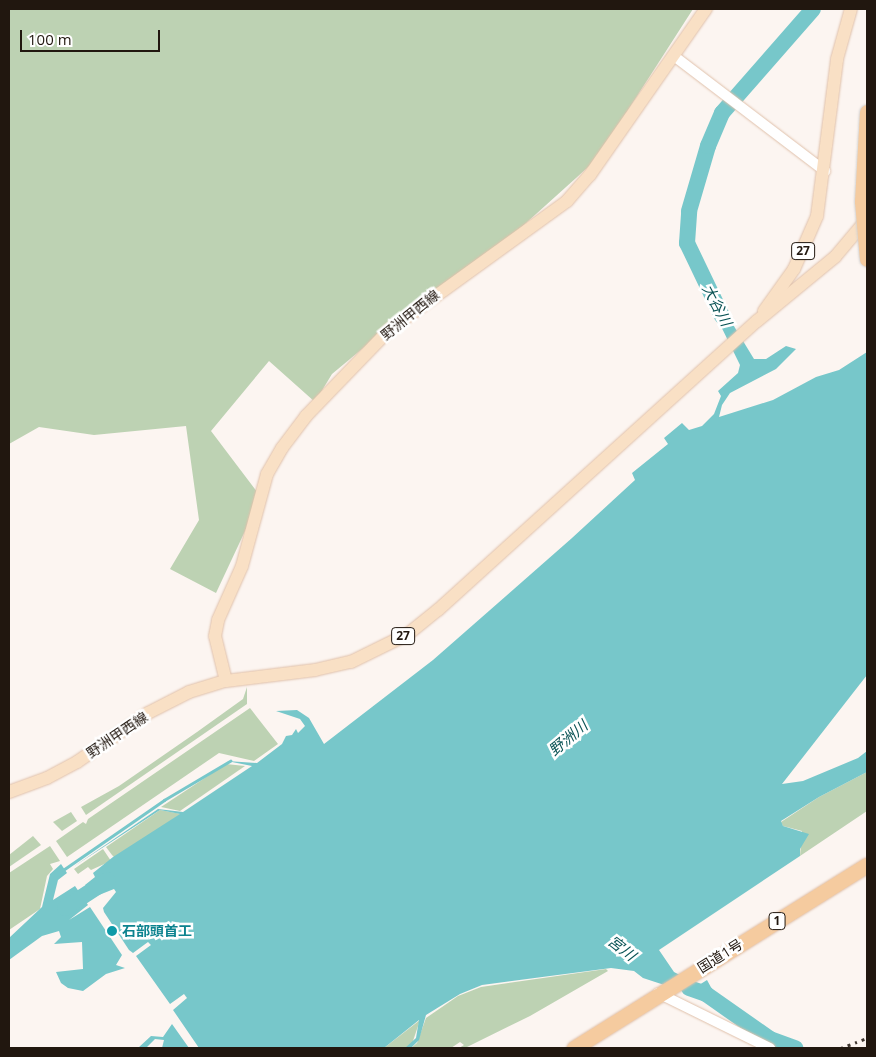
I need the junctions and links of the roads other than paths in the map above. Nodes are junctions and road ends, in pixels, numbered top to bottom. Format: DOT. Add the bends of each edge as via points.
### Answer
graph roads {
  1 [pos="706,9"];
  2 [pos="851,9"];
  3 [pos="674,56"];
  4 [pos="867,112"];
  5 [pos="825,171"];
  6 [pos="867,219"];
  7 [pos="867,260"];
  8 [pos="757,321"];
  9 [pos="226,680"];
  10 [pos="9,792"];
  11 [pos="867,865"];
  12 [pos="662,991"];
  13 [pos="574,1048"];
  14 [pos="770,1048"];
  1 -- 3 [label="main road, 野洲甲西線"];
  2 -- 5 [label="main road, 27" via="837,59"];
  3 -- 5 [label="street"];
  3 -- 9 [label="main road, 野洲甲西線" via="590,175 567,201 389,330 306,416 282,448 267,474 242,566 218,620 215,636"];
  4 -- 7 [label="highway, bridge" via="862,201"];
  5 -- 8 [label="main road, 野洲甲西線 / 27" via="817,216 804,250"];
  6 -- 8 [label="main road, 野洲甲西線 / 27" via="835,256"];
  8 -- 9 [label="main road, 野洲甲西線 / 27" via="408,634 351,662 315,670"];
  9 -- 10 [label="main road, 野洲甲西線 / 27" via="189,692 148,713 70,766"];
  11 -- 12 [label="highway, 国道1号 / 1"];
  12 -- 13 [label="highway, 国道1号 / 1"];
  12 -- 14 [label="street"];
}
